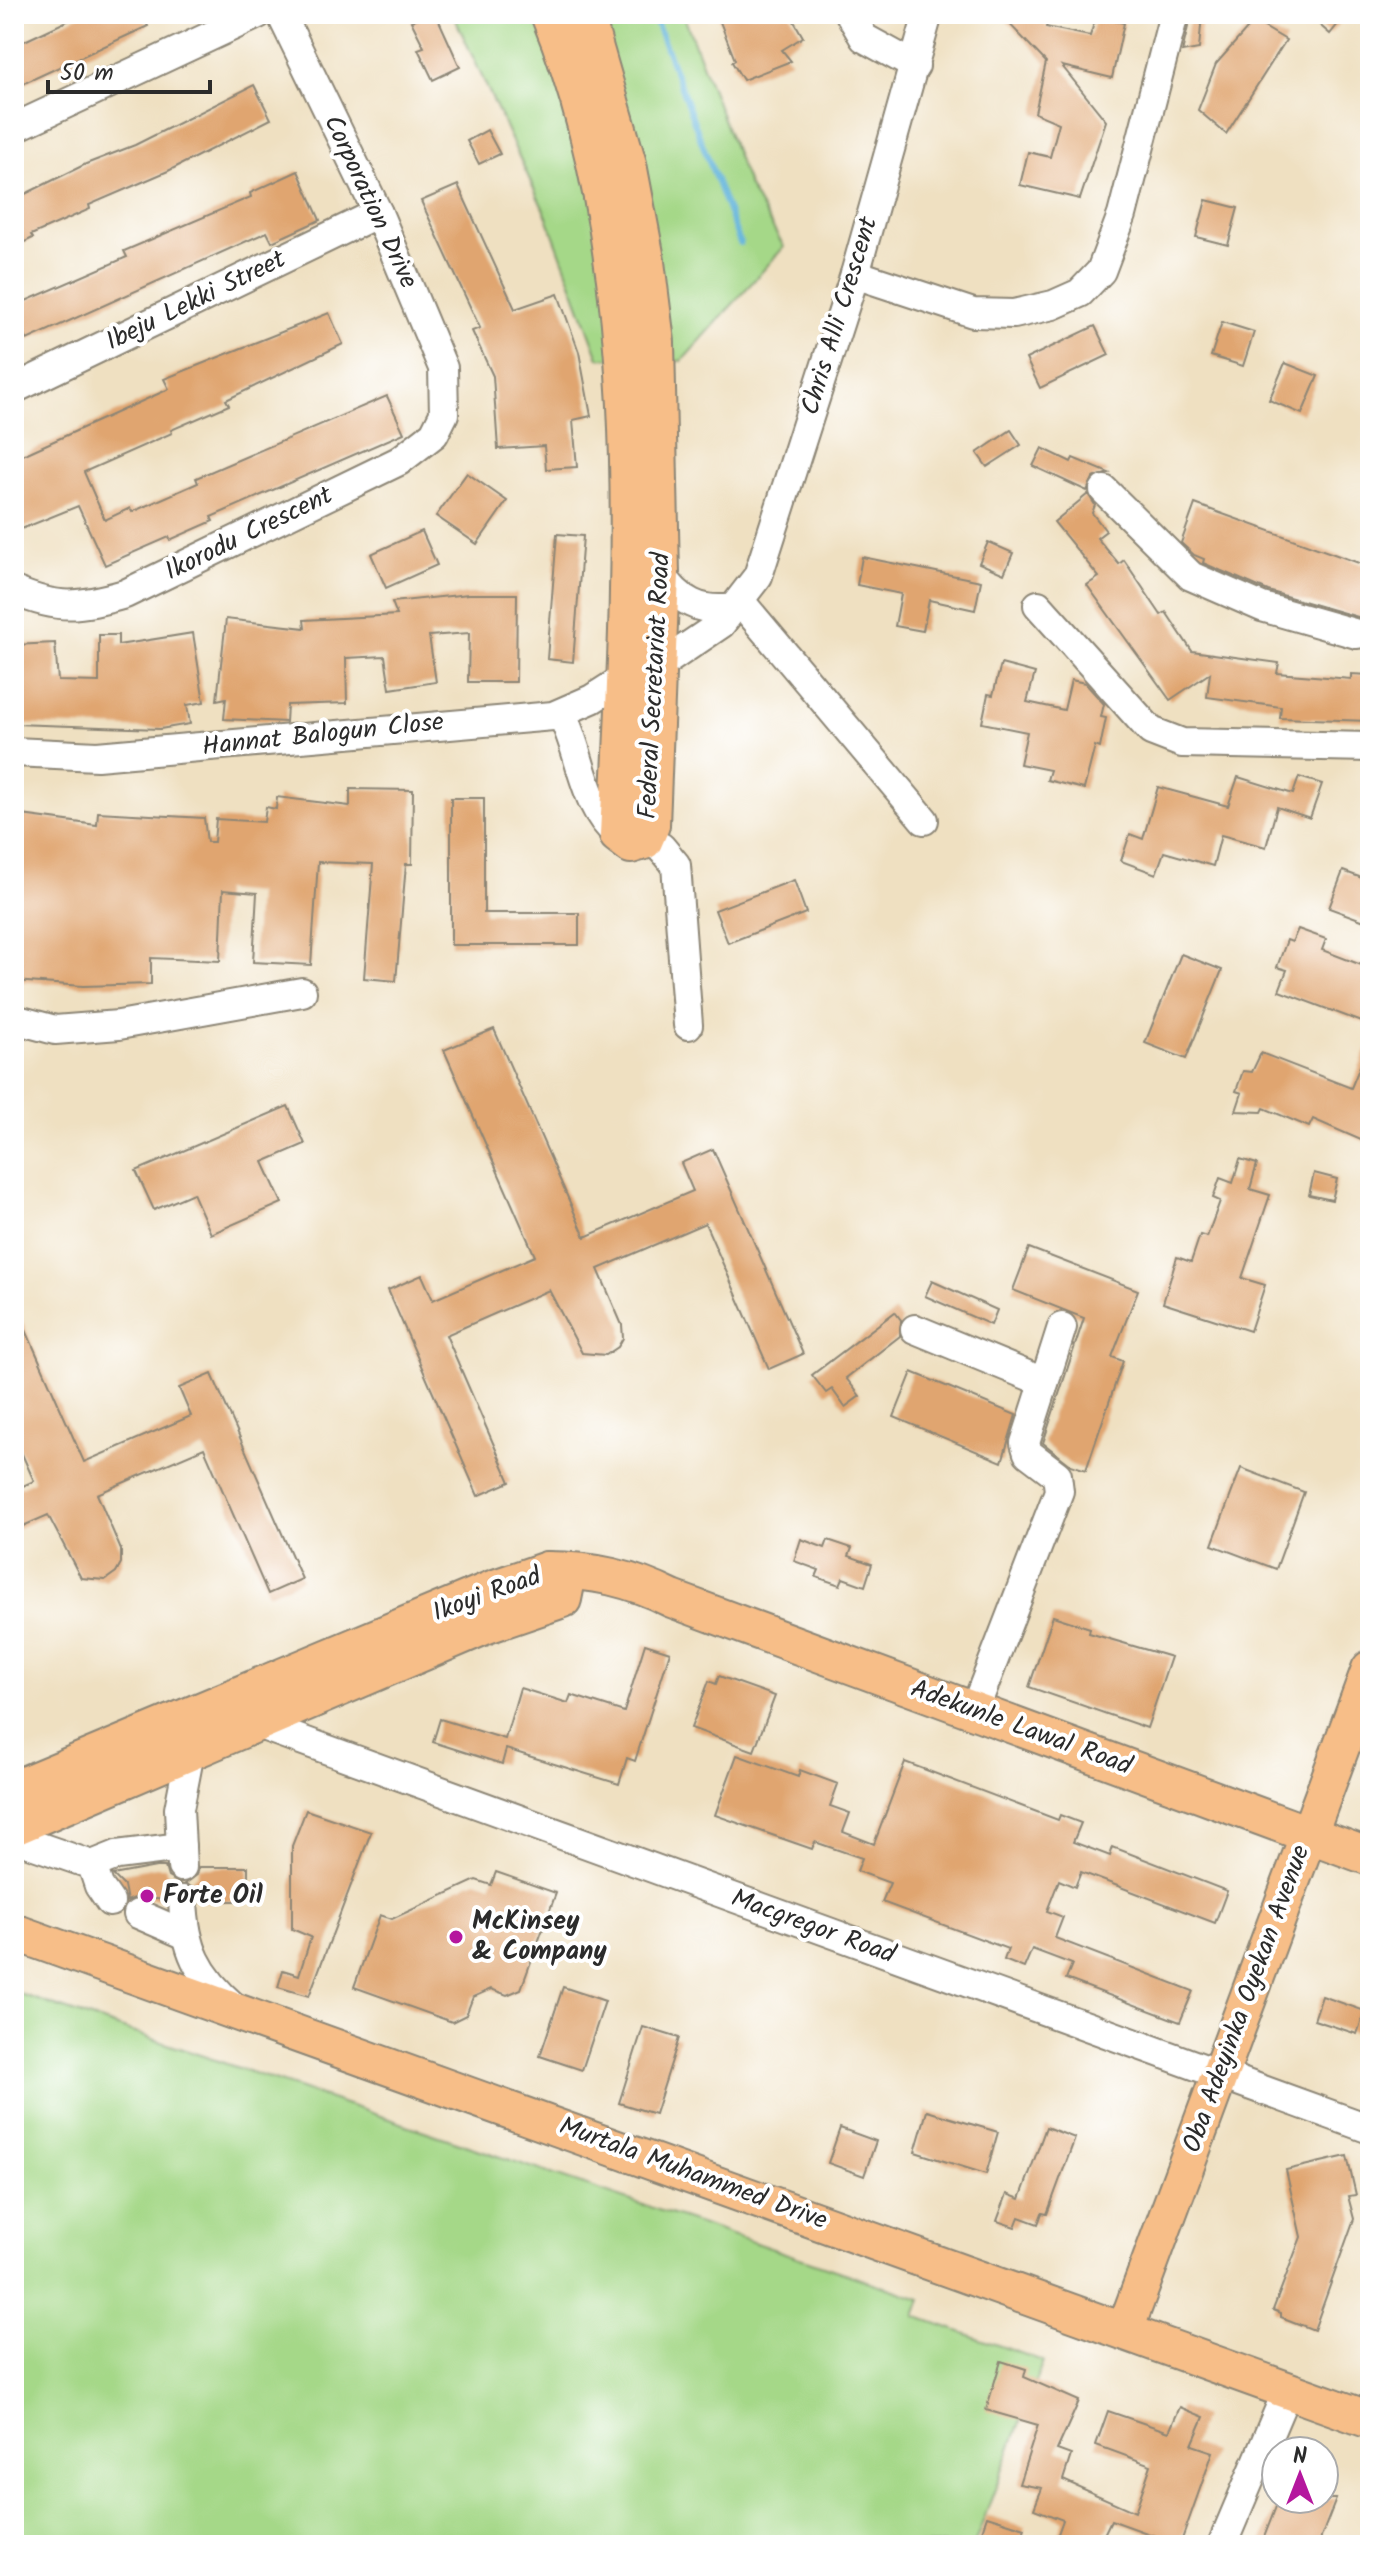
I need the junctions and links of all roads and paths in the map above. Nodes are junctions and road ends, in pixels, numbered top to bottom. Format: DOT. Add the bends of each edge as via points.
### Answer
graph roads {
  1 [pos="258,14"];
  2 [pos="281,14"];
  3 [pos="549,14"];
  4 [pos="585,14"];
  5 [pos="850,14"];
  6 [pos="928,14"];
  7 [pos="1174,14"];
  8 [pos="915,66"];
  9 [pos="14,128"];
  10 [pos="378,213"];
  11 [pos="855,274"];
  12 [pos="14,389"];
  13 [pos="445,395"];
  14 [pos="1104,490"];
  15 [pos="661,574"];
  16 [pos="14,591"];
  17 [pos="736,604"];
  18 [pos="1038,605"];
  19 [pos="1370,632"];
  20 [pos="659,666"];
  21 [pos="623,679"];
  22 [pos="562,715"];
  23 [pos="1370,747"];
  24 [pos="14,752"];
  25 [pos="924,820"];
  26 [pos="631,838"];
  27 [pos="302,992"];
  28 [pos="14,1019"];
  29 [pos="688,1025"];
  30 [pos="1062,1327"];
  31 [pos="915,1329"];
  32 [pos="1044,1382"];
  33 [pos="555,1585"];
  34 [pos="1370,1669"];
  35 [pos="974,1711"];
  36 [pos="257,1724"];
  37 [pos="190,1752"];
  38 [pos="14,1789"];
  39 [pos="14,1827"];
  40 [pos="1307,1834"];
  41 [pos="14,1838"];
  42 [pos="1370,1857"];
  43 [pos="92,1865"];
  44 [pos="183,1900"];
  45 [pos="110,1902"];
  46 [pos="138,1914"];
  47 [pos="14,1932"];
  48 [pos="184,1934"];
  49 [pos="241,2013"];
  50 [pos="1221,2075"];
  51 [pos="1370,2129"];
  52 [pos="1125,2330"];
  53 [pos="1288,2389"];
  54 [pos="1370,2420"];
  55 [pos="1222,2545"];
  1 -- 9 [label="street"];
  2 -- 10 [label="street, Corporation Drive"];
  3 -- 21 [label="main road, Federal Secretariat Road" via="594,164 614,261 626,447"];
  4 -- 15 [label="main road, Federal Secretariat Road" via="628,164 645,254 656,342"];
  5 -- 8 [label="street" via="864,38"];
  6 -- 8 [label="street, Chris Alli Crescent"];
  7 -- 11 [label="street" via="1122,215 1101,271 1080,293 1014,314 973,313"];
  8 -- 11 [label="street, Chris Alli Crescent"];
  10 -- 12 [label="street, Ibeju Lekki Street"];
  10 -- 13 [label="street, Corporation Drive" via="443,368"];
  11 -- 17 [label="street, Chris Alli Crescent" via="758,576"];
  13 -- 16 [label="street, Ikorodu Crescent" via="444,414 434,434 399,461 125,594 85,605 53,606"];
  14 -- 19 [label="street" via="1191,576 1262,607 1357,634"];
  15 -- 17 [label="street" via="693,606 709,610"];
  15 -- 20 [label="main road, Federal Secretariat Road"];
  17 -- 20 [label="street, Chris Alli Crescent" via="711,634"];
  17 -- 25 [label="street"];
  18 -- 23 [label="street" via="1151,731 1182,743"];
  20 -- 26 [label="main road, Federal Secretariat Road" via="651,825"];
  21 -- 22 [label="street, Hannat Balogun Close"];
  21 -- 26 [label="main road, Federal Secretariat Road"];
  22 -- 24 [label="street, Hannat Balogun Close" via="97,756"];
  22 -- 26 [label="street" via="602,822"];
  26 -- 29 [label="street" via="661,847 676,865"];
  27 -- 28 [label="street" via="119,1025 55,1030"];
  30 -- 32 [label="street"];
  31 -- 32 [label="street"];
  32 -- 35 [label="street" via="1025,1443 1028,1453 1057,1475 1059,1491"];
  33 -- 35 [label="main road, Adekunle Lawal Road" via="593,1571 618,1576"];
  33 -- 36 [label="main road, Ikoyi Road" via="487,1625"];
  33 -- 38 [label="main road, Ikoyi Road" via="492,1589"];
  34 -- 40 [label="main road, Oba Adeyinka Oyekan Avenue"];
  35 -- 40 [label="main road, Adekunle Lawal Road"];
  36 -- 37 [label="main road, Ikoyi Road"];
  36 -- 50 [label="street, Macgregor Road"];
  37 -- 39 [label="main road, Ikoyi Road"];
  37 -- 43 [label="street" via="179,1809 182,1857 117,1855"];
  40 -- 42 [label="main road, Adekunle Lawal Road"];
  40 -- 50 [label="main road, Oba Adeyinka Oyekan Avenue"];
  41 -- 43 [label="street"];
  43 -- 45 [label="street"];
  44 -- 48 [label="street"];
  46 -- 48 [label="street"];
  47 -- 49 [label="main road, Murtala Muhammed Drive"];
  48 -- 49 [label="street" via="210,1986"];
  49 -- 52 [label="main road, Murtala Muhammed Drive"];
  50 -- 51 [label="street, Macgregor Road"];
  50 -- 52 [label="main road, Oba Adeyinka Oyekan Avenue"];
  52 -- 53 [label="main road, Murtala Muhammed Drive"];
  53 -- 54 [label="main road, Murtala Muhammed Drive"];
  53 -- 55 [label="street"];
}
